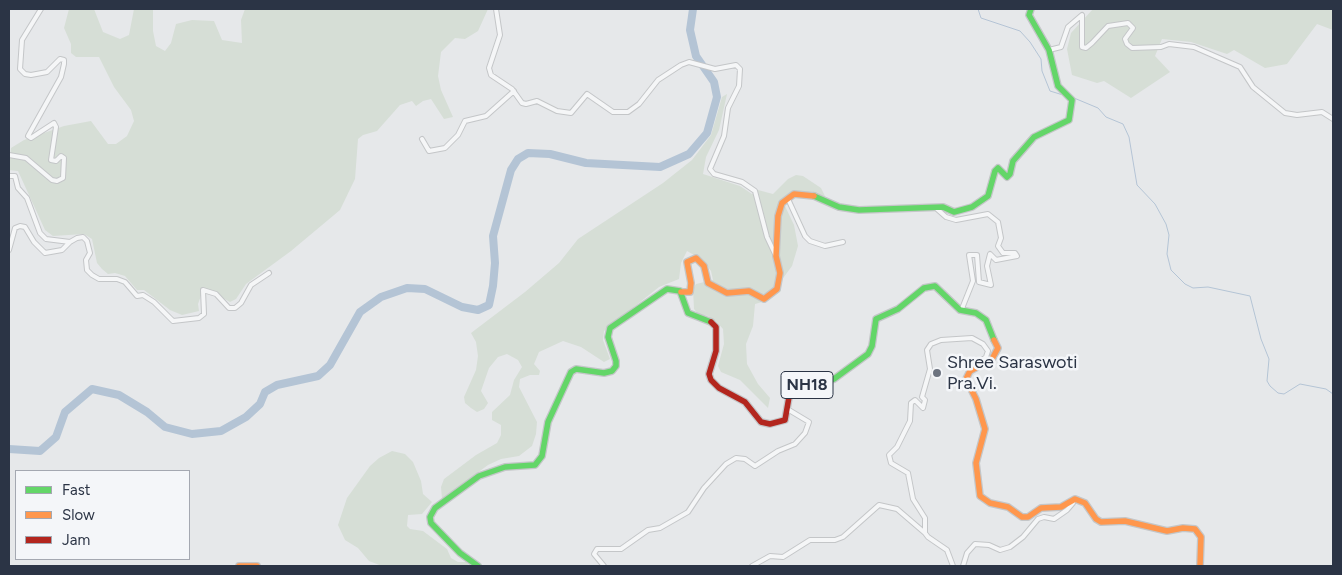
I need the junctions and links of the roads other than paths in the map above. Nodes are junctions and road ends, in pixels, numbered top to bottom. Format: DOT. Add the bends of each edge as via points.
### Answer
graph roads {
  1 [pos="41,9"];
  2 [pos="496,9"];
  3 [pos="1031,9"];
  4 [pos="1048,50"];
  5 [pos="514,92"];
  6 [pos="1333,118"];
  7 [pos="422,139"];
  8 [pos="9,155"];
  9 [pos="9,176"];
  10 [pos="788,196"];
  11 [pos="938,208"];
  12 [pos="70,242"];
  13 [pos="844,242"];
  14 [pos="9,250"];
  15 [pos="776,256"];
  16 [pos="269,273"];
  17 [pos="681,292"];
  18 [pos="961,311"];
  19 [pos="970,371"];
  20 [pos="789,410"];
  21 [pos="1075,498"];
  22 [pos="925,533"];
  23 [pos="239,566"];
  24 [pos="257,566"];
  25 [pos="478,566"];
  26 [pos="604,566"];
  27 [pos="752,566"];
  28 [pos="953,566"];
  29 [pos="963,566"];
  30 [pos="1200,566"];
  1 -- 8 [label="street" via="22,40 20,69 31,75 47,72 60,58 64,64 61,77 28,136 30,138 54,123 51,160 64,158 63,178 57,182 52,180 26,158"];
  2 -- 5 [label="street" via="500,35 489,68 494,79"];
  3 -- 4 [label="main road" via="1029,15"];
  4 -- 6 [label="street" via="1061,47 1068,27 1082,15 1082,48 1092,43 1108,26 1128,23 1133,28 1125,39 1132,48 1169,44 1194,46 1240,67 1253,87 1285,114 1322,112"];
  4 -- 11 [label="main road" via="1058,86 1072,100 1069,120 1034,137 1013,161 1007,177 998,168 995,170 988,196 972,207 954,212"];
  5 -- 7 [label="street" via="486,116 465,121 458,135 445,148 430,151"];
  5 -- 15 [label="street" via="522,103 537,101 568,113 587,94 613,112 628,112 639,104 658,80 681,65 689,62 715,70 736,65 740,69 739,86 728,108 724,136 710,169 714,174 742,182 754,192"];
  9 -- 12 [label="street" via="15,176 18,188 27,198 40,233 46,239"];
  10 -- 11 [label="main road" via="811,195 839,207 859,210"];
  10 -- 13 [label="street" via="810,241 825,246"];
  10 -- 15 [label="main road" via="782,202 778,216"];
  11 -- 18 [label="street" via="946,217 956,220 988,214 998,222 1001,238 998,246 1003,253 1015,253 1017,256 996,260 990,254 987,266 991,285 979,282 977,255 969,255 973,281"];
  12 -- 14 [label="street" via="62,250 45,253 25,227 20,226 15,228"];
  12 -- 16 [label="street" via="83,237 88,241 87,270 92,275 99,279 117,278 126,282 137,296 143,295 154,302 173,321 199,318 204,314 203,290 216,294 229,308 235,308 251,286"];
  15 -- 17 [label="main road" via="780,273 777,289 764,298 749,291 727,293 708,283 704,266 696,258 687,262 690,292"];
  17 -- 20 [label="main road, NH18" via="688,313 711,322 717,331 716,351 709,374 715,384 745,402 761,422 770,424 785,420"];
  17 -- 25 [label="main road" via="667,289 610,328 608,337 616,361 612,371 576,369 571,372 548,422 542,456 535,465 506,467 479,476 435,508 430,517 431,523"];
  18 -- 19 [label="main road, NH18" via="976,313 986,320 998,348 992,359"];
  18 -- 20 [label="main road, NH18" via="940,289 935,286 924,288 898,309 876,319 870,350 850,369 834,380 798,386 792,390"];
  19 -- 21 [label="main road" via="966,379 985,429 976,464 980,496 1025,517 1041,508 1061,506"];
  19 -- 22 [label="street" via="986,357 988,351 983,344 966,337 931,344 927,350 930,369 922,397 925,400 923,408 915,400 911,403 910,421 898,447 889,455 891,463 908,473 913,498 925,518"];
  20 -- 26 [label="street" via="809,422 805,433 795,444 755,466 745,459 736,458 726,464 688,512 660,528 648,530 621,549 597,549 594,554"];
  21 -- 29 [label="street" via="1067,510 1054,519 1038,519 1010,547 1000,550 975,544 967,553"];
  21 -- 30 [label="main road" via="1102,522 1125,521 1167,531 1195,529 1201,538"];
  22 -- 27 [label="street" via="896,509 879,505 843,537 810,540 782,557 766,558"];
  22 -- 28 [label="street" via="947,550"];
  23 -- 24 [label="main road"];
}
